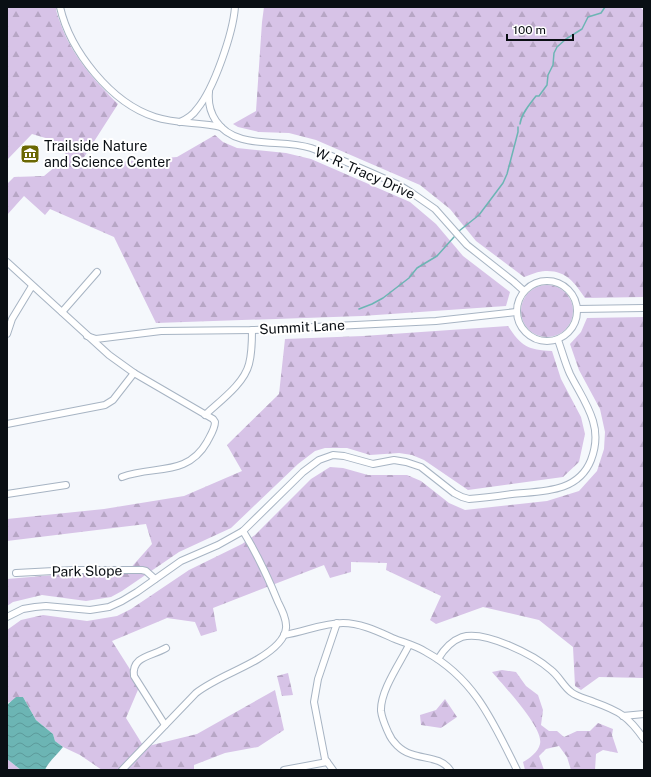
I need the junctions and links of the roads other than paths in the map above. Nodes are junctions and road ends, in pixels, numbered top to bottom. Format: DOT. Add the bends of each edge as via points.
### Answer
graph roads {
  1 [pos="60,7"];
  2 [pos="235,7"];
  3 [pos="209,92"];
  4 [pos="180,122"];
  5 [pos="221,128"];
  6 [pos="7,262"];
  7 [pos="97,272"];
  8 [pos="32,286"];
  9 [pos="524,291"];
  10 [pos="644,308"];
  11 [pos="578,309"];
  12 [pos="62,312"];
  13 [pos="516,312"];
  14 [pos="252,330"];
  15 [pos="7,334"];
  16 [pos="88,336"];
  17 [pos="558,340"];
  18 [pos="134,373"];
  19 [pos="206,415"];
  20 [pos="7,424"];
  21 [pos="122,477"];
  22 [pos="66,485"];
  23 [pos="7,494"];
  24 [pos="244,531"];
  25 [pos="16,573"];
  26 [pos="156,579"];
  27 [pos="7,617"];
  28 [pos="337,623"];
  29 [pos="284,635"];
  30 [pos="409,645"];
  31 [pos="166,648"];
  32 [pos="438,659"];
  33 [pos="644,714"];
  34 [pos="623,716"];
  35 [pos="165,725"];
  36 [pos="644,739"];
  37 [pos="327,762"];
  38 [pos="122,770"];
  39 [pos="284,770"];
  40 [pos="332,770"];
  41 [pos="450,770"];
  42 [pos="517,770"];
  1 -- 4 [label="street, W. R. Tracy Drive" via="65,25 76,46 113,92 146,114"];
  2 -- 3 [label="street" via="224,53"];
  3 -- 4 [label="street" via="194,113"];
  3 -- 5 [label="street" via="211,111"];
  4 -- 5 [label="street, W. R. Tracy Drive"];
  5 -- 9 [label="street, W. R. Tracy Drive" via="252,141 309,147 398,185 435,209 472,249"];
  6 -- 8 [label="street"];
  7 -- 12 [label="street"];
  8 -- 12 [label="street"];
  8 -- 15 [label="street" via="12,319"];
  9 -- 11 [label="street" via="541,281 556,282 569,290"];
  9 -- 13 [label="street"];
  10 -- 11 [label="street"];
  11 -- 17 [label="street" via="573,327"];
  12 -- 16 [label="street"];
  13 -- 14 [label="street, Summit Lane" via="436,321"];
  13 -- 17 [label="street" via="518,322 530,336 549,342"];
  14 -- 16 [label="street, Summit Lane" via="161,331 96,339"];
  14 -- 19 [label="street" via="250,360 245,374"];
  16 -- 18 [label="street"];
  17 -- 24 [label="street" via="566,365 591,414 595,429 594,452 589,465 573,482 555,490 469,499 458,495 412,463 394,460 373,464 333,455 308,467"];
  18 -- 19 [label="street"];
  18 -- 20 [label="street" via="113,400 105,405"];
  19 -- 21 [label="street" via="215,422 215,426 203,448 190,462"];
  22 -- 23 [label="street"];
  24 -- 26 [label="street" via="181,562"];
  24 -- 29 [label="street" via="264,568 286,620"];
  25 -- 26 [label="street, Park Slope" via="142,570"];
  26 -- 27 [label="street" via="127,598 103,608 84,610 34,607"];
  28 -- 29 [label="street"];
  28 -- 30 [label="street" via="374,630"];
  28 -- 37 [label="street" via="318,679 314,702"];
  29 -- 35 [label="street" via="259,659 200,690"];
  30 -- 32 [label="street"];
  30 -- 41 [label="street" via="384,693 381,707 383,720 392,740 402,749 412,755 439,761"];
  31 -- 35 [label="street" via="140,659 133,673"];
  32 -- 34 [label="street" via="448,645 458,639 474,635 487,638 516,648 551,670 572,693"];
  32 -- 42 [label="street" via="478,698 492,719"];
  33 -- 34 [label="street"];
  34 -- 36 [label="street" via="631,721"];
  35 -- 38 [label="street"];
  37 -- 39 [label="street"];
  37 -- 40 [label="street"];
}
